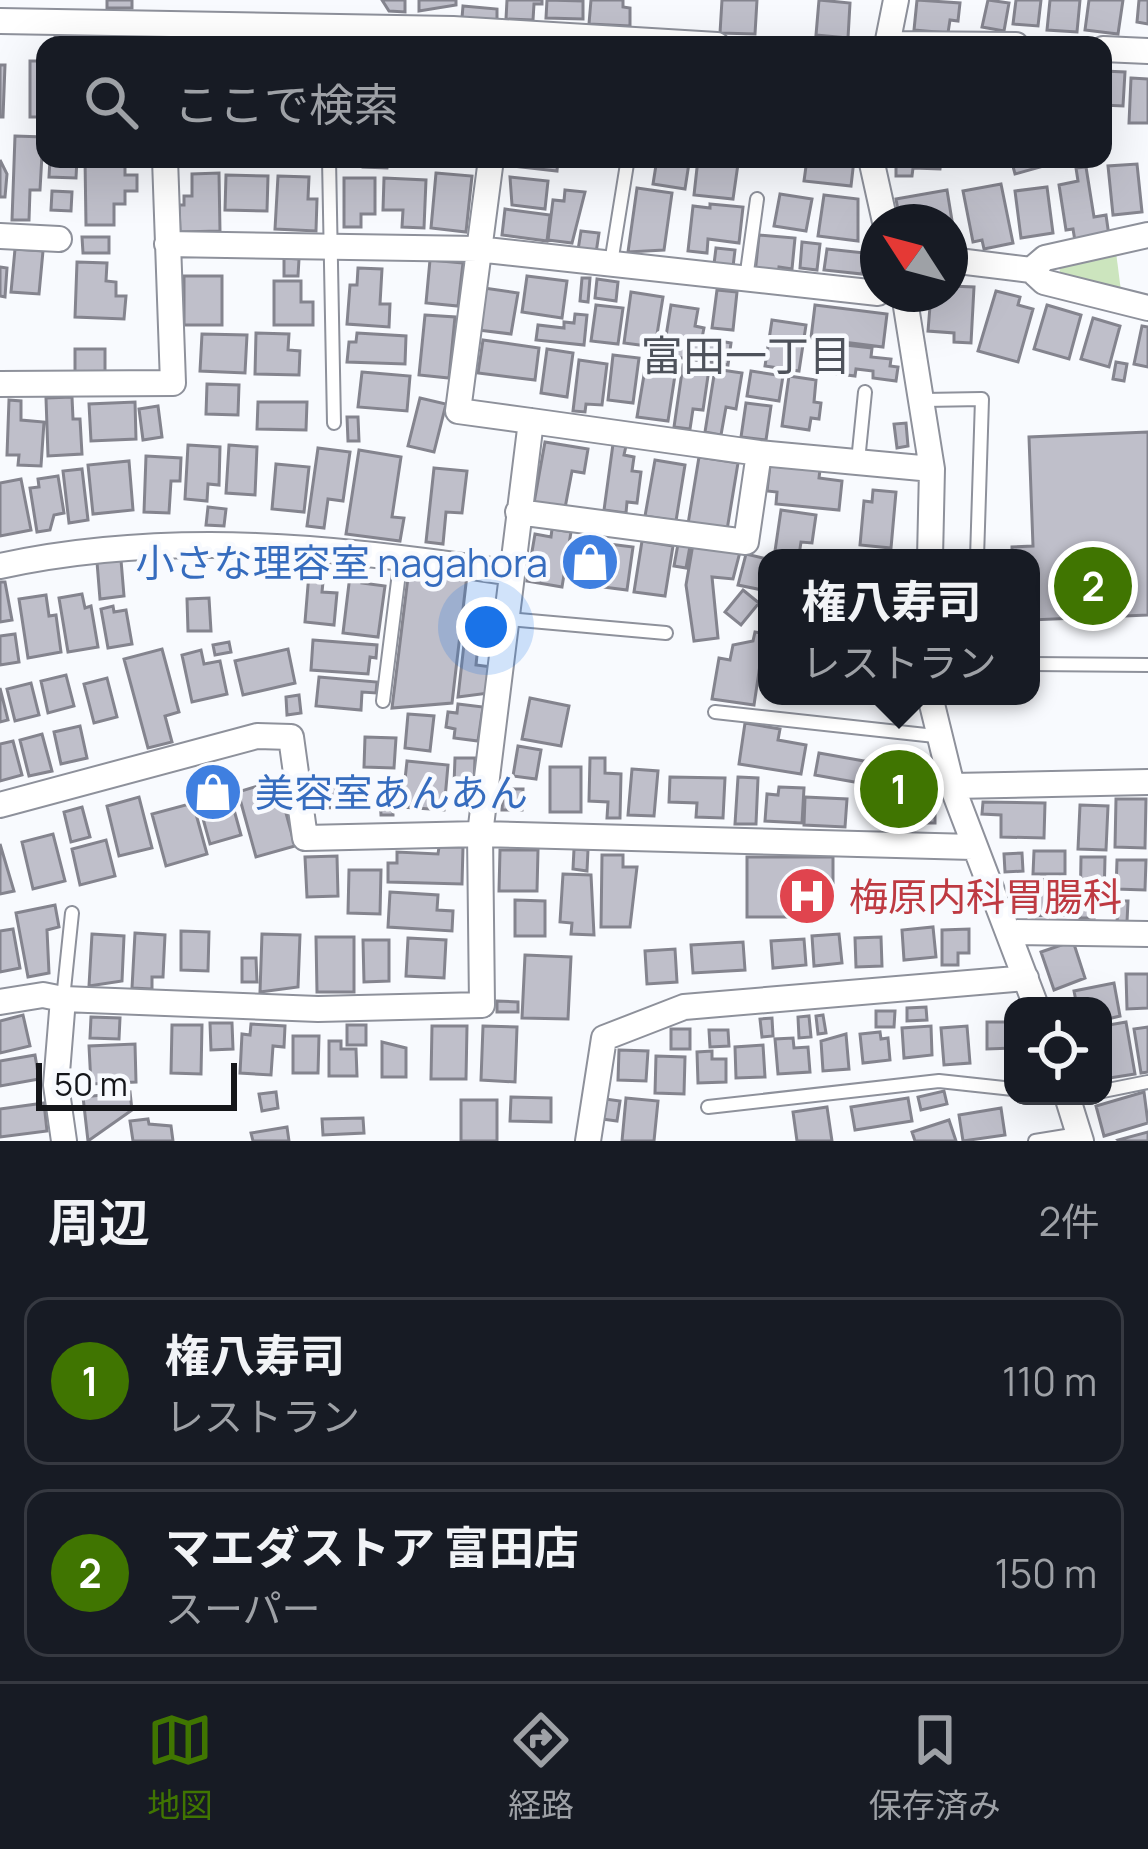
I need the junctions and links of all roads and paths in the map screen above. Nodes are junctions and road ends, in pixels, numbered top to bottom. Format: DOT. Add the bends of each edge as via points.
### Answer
graph roads {
  1 [pos="896,0"];
  2 [pos="0,21"];
  3 [pos="162,34"];
  4 [pos="568,36"];
  5 [pos="889,36"];
  6 [pos="1112,49"];
  7 [pos="1148,51"];
  8 [pos="165,168"];
  9 [pos="329,168"];
  10 [pos="490,168"];
  11 [pos="626,168"];
  12 [pos="873,168"];
  13 [pos="757,200"];
  14 [pos="881,204"];
  15 [pos="1148,235"];
  16 [pos="0,236"];
  17 [pos="59,239"];
  18 [pos="328,243"];
  19 [pos="167,244"];
  20 [pos="476,249"];
  21 [pos="968,262"];
  22 [pos="611,264"];
  23 [pos="1031,270"];
  24 [pos="746,279"];
  25 [pos="860,291"];
  26 [pos="1148,308"];
  27 [pos="907,312"];
  28 [pos="0,384"];
  29 [pos="865,392"];
  30 [pos="924,400"];
  31 [pos="531,421"];
  32 [pos="334,423"];
  33 [pos="759,453"];
  34 [pos="857,462"];
  35 [pos="932,469"];
  36 [pos="518,512"];
  37 [pos="930,549"];
  38 [pos="977,549"];
  39 [pos="401,556"];
  40 [pos="0,566"];
  41 [pos="512,573"];
  42 [pos="506,619"];
  43 [pos="666,632"];
  44 [pos="1040,664"];
  45 [pos="1148,665"];
  46 [pos="383,701"];
  47 [pos="931,705"];
  48 [pos="715,712"];
  49 [pos="935,736"];
  50 [pos="1148,782"];
  51 [pos="952,786"];
  52 [pos="0,805"];
  53 [pos="480,833"];
  54 [pos="974,847"];
  55 [pos="73,913"];
  56 [pos="1008,932"];
  57 [pos="1148,934"];
  58 [pos="1026,978"];
  59 [pos="1033,997"];
  60 [pos="64,999"];
  61 [pos="0,1002"];
  62 [pos="1148,1082"];
  63 [pos="1004,1088"];
  64 [pos="1112,1089"];
  65 [pos="1074,1105"];
  66 [pos="708,1107"];
  67 [pos="1080,1137"];
  68 [pos="64,1140"];
  69 [pos="54,1141"];
  70 [pos="588,1141"];
  71 [pos="1035,1141"];
  1 -- 5 [label="street"];
  2 -- 3 [label="street"];
  3 -- 4 [label="street" via="452,29"];
  6 -- 7 [label="street"];
  8 -- 19 [label="street"];
  9 -- 18 [label="lane"];
  10 -- 20 [label="street"];
  11 -- 22 [label="lane"];
  12 -- 14 [label="street"];
  13 -- 24 [label="lane"];
  15 -- 23 [label="street" via="1045,258"];
  16 -- 17 [label="street"];
  18 -- 19 [label="street"];
  18 -- 20 [label="street"];
  18 -- 32 [label="lane"];
  19 -- 28 [label="street" via="173,383"];
  20 -- 22 [label="street"];
  20 -- 31 [label="street" via="458,411"];
  21 -- 23 [label="street"];
  22 -- 24 [label="street"];
  23 -- 26 [label="street" via="1044,283"];
  24 -- 25 [label="street"];
  27 -- 30 [label="street"];
  29 -- 34 [label="lane"];
  30 -- 35 [label="street"];
  30 -- 38 [label="lane" via="982,399"];
  31 -- 33 [label="street"];
  31 -- 36 [label="street"];
  33 -- 34 [label="street"];
  33 -- 36 [label="street" via="746,542"];
  34 -- 35 [label="street"];
  35 -- 37 [label="street"];
  36 -- 41 [label="street"];
  39 -- 40 [label="street" via="223,542 85,548"];
  39 -- 41 [label="street"];
  39 -- 46 [label="lane"];
  41 -- 42 [label="street"];
  42 -- 43 [label="lane"];
  42 -- 53 [label="street"];
  44 -- 45 [label="lane"];
  47 -- 49 [label="street"];
  48 -- 49 [label="lane"];
  49 -- 51 [label="street"];
  50 -- 51 [label="street"];
  51 -- 54 [label="street"];
  52 -- 53 [label="street" via="257,736 290,737 304,838"];
  53 -- 54 [label="street"];
  53 -- 60 [label="street" via="482,1005 318,1009"];
  54 -- 56 [label="street"];
  55 -- 60 [label="lane"];
  56 -- 57 [label="street"];
  56 -- 58 [label="street"];
  58 -- 59 [label="street"];
  58 -- 70 [label="street" via="684,1007 604,1038"];
  60 -- 61 [label="street"];
  60 -- 68 [label="street" via="56,1085"];
  62 -- 64 [label="lane"];
  63 -- 66 [label="lane" via="939,1081"];
  65 -- 67 [label="street"];
  67 -- 71 [label="lane"];
  68 -- 69 [label="lane"];
}
